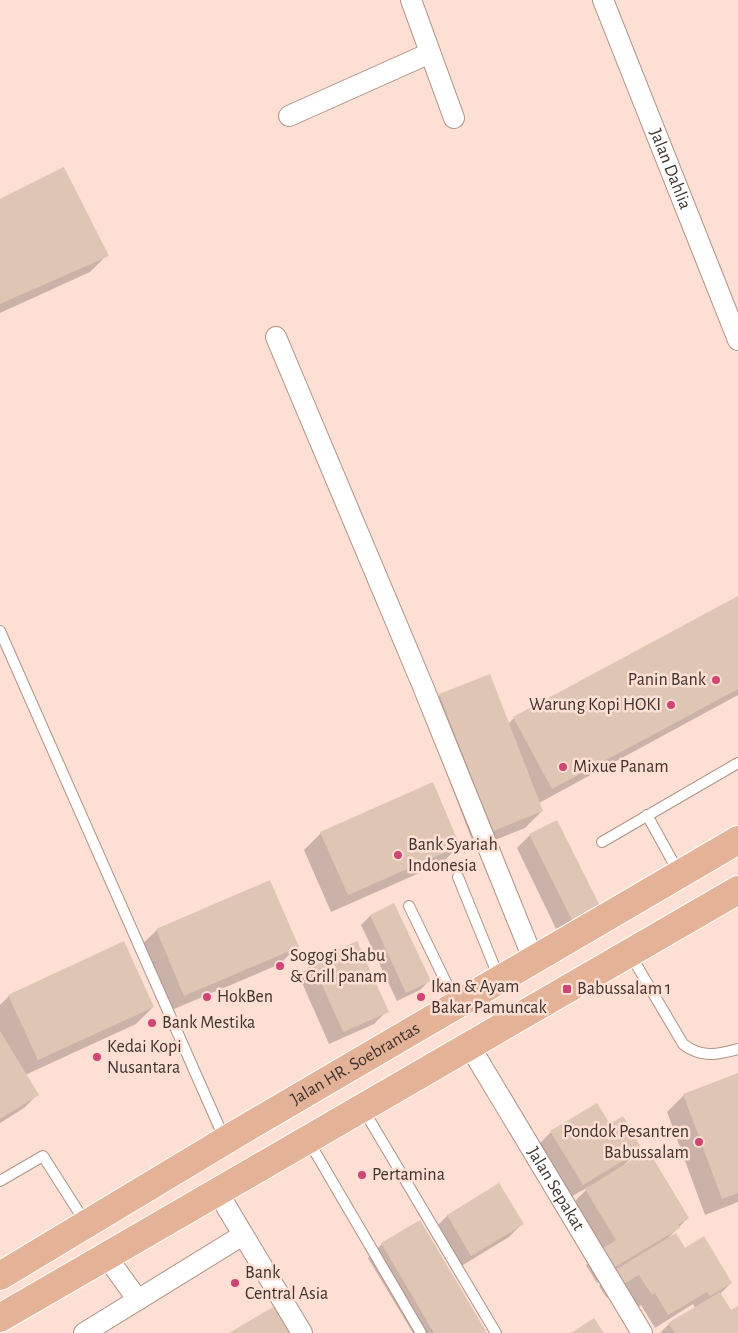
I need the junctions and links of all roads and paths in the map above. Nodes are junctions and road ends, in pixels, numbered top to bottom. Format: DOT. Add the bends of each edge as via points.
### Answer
graph roads {
  1 [pos="412,0"];
  2 [pos="602,0"];
  3 [pos="430,53"];
  4 [pos="289,116"];
  5 [pos="454,118"];
  6 [pos="276,337"];
  7 [pos="738,340"];
  8 [pos="0,632"];
  9 [pos="738,762"];
  10 [pos="647,815"];
  11 [pos="738,840"];
  12 [pos="602,842"];
  13 [pos="679,874"];
  14 [pos="458,877"];
  15 [pos="738,890"];
  16 [pos="410,906"];
  17 [pos="629,953"];
  18 [pos="534,961"];
  19 [pos="501,981"];
  20 [pos="457,1006"];
  21 [pos="468,1045"];
  22 [pos="738,1050"];
  23 [pos="363,1108"];
  24 [pos="308,1140"];
  25 [pos="225,1141"];
  26 [pos="0,1181"];
  27 [pos="217,1191"];
  28 [pos="87,1225"];
  29 [pos="243,1235"];
  30 [pos="106,1256"];
  31 [pos="0,1276"];
  32 [pos="138,1300"];
  33 [pos="0,1318"];
  34 [pos="84,1333"];
  35 [pos="302,1333"];
  36 [pos="421,1333"];
  37 [pos="496,1333"];
  38 [pos="642,1333"];
  1 -- 3 [label="street"];
  2 -- 7 [label="street, Jalan Dahlia"];
  3 -- 4 [label="street"];
  3 -- 5 [label="street"];
  6 -- 18 [label="street"];
  8 -- 25 [label="lane"];
  9 -- 10 [label="lane"];
  10 -- 12 [label="lane"];
  10 -- 13 [label="lane"];
  11 -- 13 [label="main road, Jalan HR. Soebrantas"];
  13 -- 18 [label="main road, Jalan HR. Soebrantas"];
  14 -- 19 [label="lane"];
  15 -- 17 [label="main road"];
  16 -- 20 [label="lane"];
  17 -- 21 [label="main road"];
  17 -- 22 [label="lane" via="683,1044 694,1052 714,1056"];
  18 -- 19 [label="main road, Jalan HR. Soebrantas"];
  19 -- 20 [label="main road, Jalan HR. Soebrantas"];
  20 -- 25 [label="main road, Jalan HR. Soebrantas"];
  21 -- 23 [label="main road"];
  21 -- 38 [label="street, Jalan Sepakat"];
  23 -- 24 [label="main road"];
  23 -- 37 [label="lane"];
  24 -- 27 [label="main road"];
  24 -- 36 [label="lane"];
  25 -- 28 [label="main road, Jalan HR. Soebrantas"];
  26 -- 28 [label="lane" via="43,1156"];
  27 -- 29 [label="street"];
  27 -- 30 [label="main road"];
  28 -- 30 [label="main road"];
  28 -- 31 [label="main road, Jalan HR. Soebrantas"];
  29 -- 32 [label="street"];
  29 -- 35 [label="street"];
  30 -- 32 [label="street"];
  30 -- 33 [label="main road"];
  32 -- 34 [label="street"];
}
